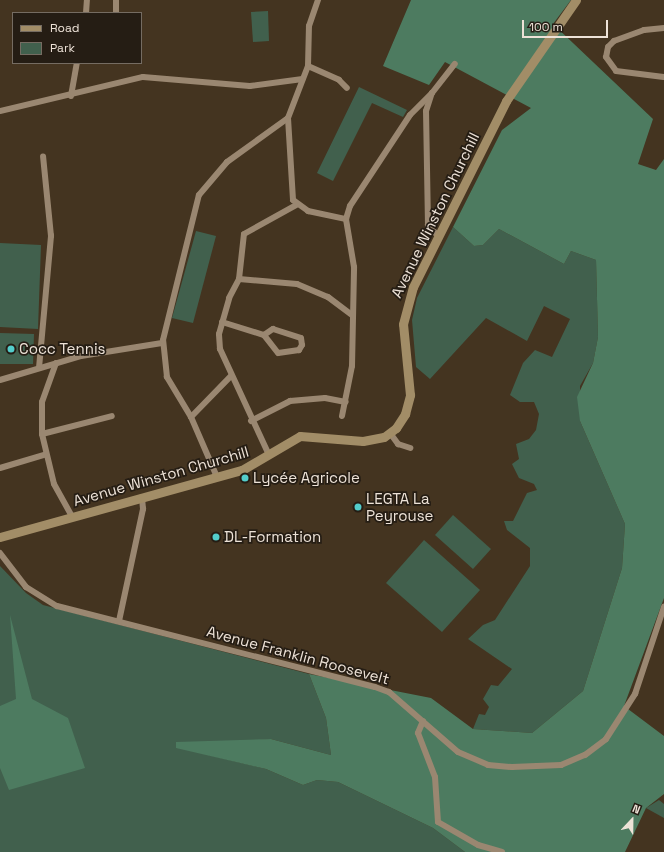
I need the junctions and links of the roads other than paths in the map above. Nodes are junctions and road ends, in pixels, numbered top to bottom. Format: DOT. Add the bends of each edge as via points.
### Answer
graph roads {
  1 [pos="87,0"];
  2 [pos="116,0"];
  3 [pos="318,0"];
  4 [pos="576,0"];
  5 [pos="86,12"];
  6 [pos="116,12"];
  7 [pos="664,28"];
  8 [pos="77,64"];
  9 [pos="455,64"];
  10 [pos="308,66"];
  11 [pos="657,75"];
  12 [pos="664,77"];
  13 [pos="303,79"];
  14 [pos="664,82"];
  15 [pos="347,88"];
  16 [pos="432,93"];
  17 [pos="71,96"];
  18 [pos="0,111"];
  19 [pos="288,118"];
  20 [pos="43,156"];
  21 [pos="296,205"];
  22 [pos="346,219"];
  23 [pos="438,236"];
  24 [pos="239,279"];
  25 [pos="353,316"];
  26 [pos="222,322"];
  27 [pos="264,335"];
  28 [pos="162,343"];
  29 [pos="56,363"];
  30 [pos="39,368"];
  31 [pos="231,376"];
  32 [pos="0,380"];
  33 [pos="346,402"];
  34 [pos="112,416"];
  35 [pos="191,416"];
  36 [pos="342,416"];
  37 [pos="251,421"];
  38 [pos="390,433"];
  39 [pos="42,434"];
  40 [pos="410,448"];
  41 [pos="44,455"];
  42 [pos="270,455"];
  43 [pos="0,468"];
  44 [pos="217,477"];
  45 [pos="142,497"];
  46 [pos="72,517"];
  47 [pos="0,537"];
  48 [pos="0,553"];
  49 [pos="663,611"];
  50 [pos="119,621"];
  51 [pos="423,721"];
  52 [pos="502,852"];
  1 -- 5 [label="street"];
  2 -- 6 [label="street"];
  3 -- 10 [label="street" via="309,26"];
  4 -- 23 [label="main road, Avenue Winston Churchill" via="514,88"];
  7 -- 11 [label="street" via="627,35 611,43 606,52 608,64 616,71"];
  8 -- 17 [label="street"];
  9 -- 16 [label="street"];
  10 -- 13 [label="street"];
  10 -- 15 [label="street" via="338,80"];
  11 -- 12 [label="street"];
  11 -- 14 [label="street"];
  13 -- 17 [label="street" via="250,86 143,77"];
  13 -- 19 [label="street"];
  16 -- 22 [label="street" via="410,115 350,206"];
  16 -- 23 [label="street" via="425,129 428,225"];
  17 -- 18 [label="street"];
  19 -- 21 [label="street" via="292,188"];
  19 -- 28 [label="street" via="227,162 203,186 178,272"];
  20 -- 30 [label="street" via="51,236"];
  21 -- 22 [label="street"];
  21 -- 24 [label="street" via="244,234"];
  22 -- 25 [label="street" via="353,247"];
  23 -- 38 [label="main road, Avenue Winston Churchill" via="405,311 403,342 410,395 402,420"];
  24 -- 25 [label="street" via="297,284 328,297"];
  24 -- 26 [label="street"];
  25 -- 33 [label="street" via="352,380"];
  26 -- 27 [label="street"];
  26 -- 31 [label="street" via="220,349"];
  27 -- 27 [label="street" via="278,353 299,350 302,345 301,338 273,329"];
  28 -- 29 [label="street"];
  28 -- 35 [label="street" via="167,377"];
  29 -- 30 [label="street"];
  29 -- 39 [label="street" via="42,402"];
  30 -- 32 [label="street"];
  31 -- 35 [label="street"];
  31 -- 37 [label="street"];
  33 -- 36 [label="street"];
  33 -- 37 [label="street" via="325,398 290,401"];
  34 -- 39 [label="street"];
  35 -- 44 [label="street"];
  37 -- 42 [label="street"];
  38 -- 40 [label="street" via="398,444"];
  38 -- 42 [label="main road, Avenue Winston Churchill" via="363,441 307,434 290,440"];
  39 -- 41 [label="street"];
  41 -- 43 [label="street"];
  41 -- 46 [label="street"];
  42 -- 44 [label="main road, Avenue Winston Churchill" via="242,470"];
  44 -- 45 [label="main road, Avenue Winston Churchill"];
  45 -- 46 [label="main road, Avenue Winston Churchill"];
  45 -- 50 [label="street" via="143,509"];
  46 -- 47 [label="main road, Avenue Winston Churchill"];
  48 -- 50 [label="street, Avenue Franklin Roosevelt" via="26,587 40,598"];
  49 -- 51 [label="street, Avenue Franklin Roosevelt" via="635,694 606,739 585,755 561,764 535,768 488,764 458,752"];
  50 -- 51 [label="street, Avenue Franklin Roosevelt" via="375,687 389,692"];
  51 -- 52 [label="street" via="418,734 435,777 438,822 478,845"];
}
